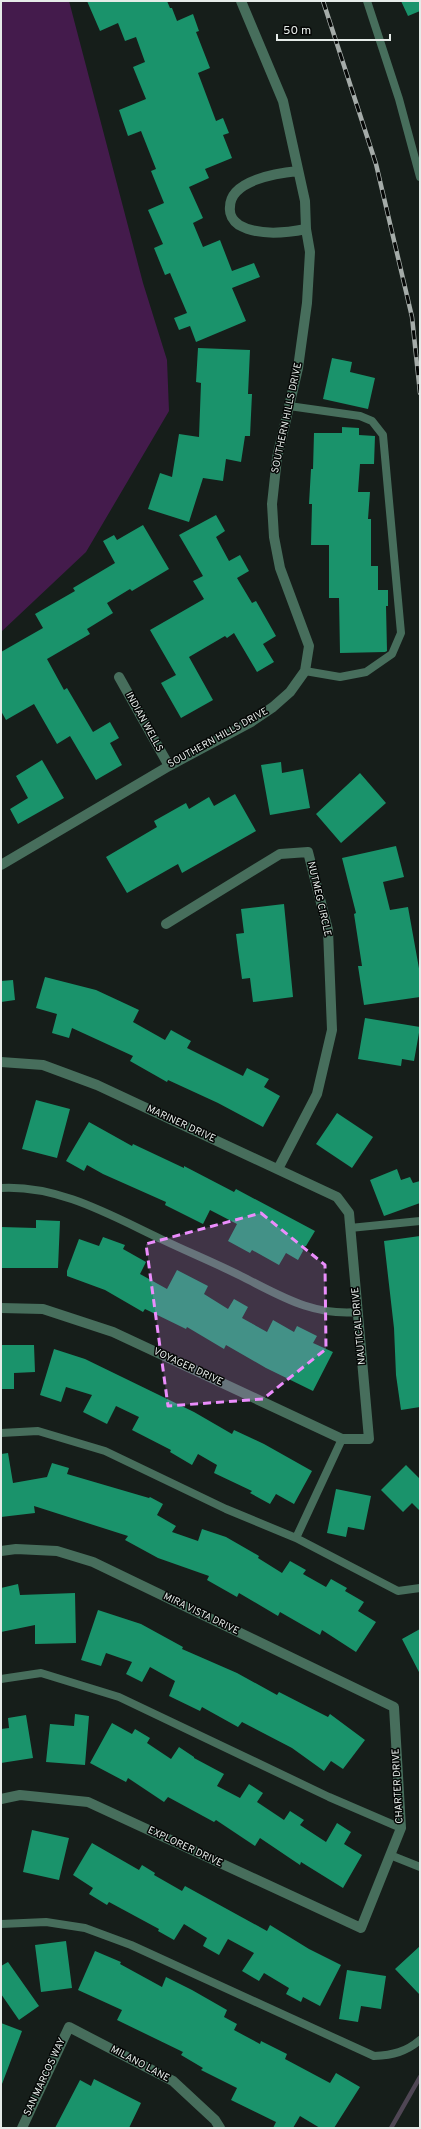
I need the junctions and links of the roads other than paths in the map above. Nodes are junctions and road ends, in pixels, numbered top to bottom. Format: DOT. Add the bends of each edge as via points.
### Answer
graph roads {
  1 [pos="242,1"];
  2 [pos="367,1"];
  3 [pos="298,171"];
  4 [pos="420,177"];
  5 [pos="306,229"];
  6 [pos="289,406"];
  7 [pos="305,671"];
  8 [pos="119,677"];
  9 [pos="169,766"];
  10 [pos="2,864"];
  11 [pos="166,924"];
  12 [pos="1,1062"];
  13 [pos="278,1169"];
  14 [pos="1,1188"];
  15 [pos="349,1213"];
  16 [pos="420,1221"];
  17 [pos="350,1228"];
  18 [pos="1,1308"];
  19 [pos="358,1312"];
  20 [pos="1,1433"];
  21 [pos="342,1439"];
  22 [pos="369,1439"];
  23 [pos="296,1538"];
  24 [pos="1,1551"];
  25 [pos="420,1588"];
  26 [pos="1,1680"];
  27 [pos="394,1707"];
  28 [pos="1,1799"];
  29 [pos="401,1828"];
  30 [pos="390,1855"];
  31 [pos="420,1867"];
  32 [pos="1,1924"];
  33 [pos="361,1928"];
  34 [pos="69,2027"];
  35 [pos="420,2040"];
  36 [pos="22,2128"];
  37 [pos="220,2128"];
  1 -- 3 [label="street, SOUTHERN HILLS DRIVE" via="283,101"];
  2 -- 4 [label="lane" via="399,99"];
  3 -- 5 [label="street, SOUTHERN HILLS DRIVE" via="305,201"];
  3 -- 5 [label="street" via="276,173 250,183 235,193 230,202 230,209 235,222 244,227 286,233"];
  5 -- 6 [label="street, SOUTHERN HILLS DRIVE" via="310,252 308,303"];
  6 -- 7 [label="street, SOUTHERN HILLS DRIVE" via="276,458 272,510 280,568 309,646"];
  6 -- 7 [label="lane" via="360,416 372,421 383,435 401,633 392,654 366,672 340,677"];
  7 -- 9 [label="street, SOUTHERN HILLS DRIVE" via="290,692 273,707 251,722"];
  8 -- 9 [label="street, INDIAN WELLS"];
  9 -- 10 [label="street, SOUTHERN HILLS DRIVE"];
  11 -- 13 [label="street, NUTMEG CIRCLE" via="280,854 308,852 328,930 332,1030 317,1094"];
  12 -- 13 [label="street, MARINER DRIVE" via="44,1065 97,1085"];
  13 -- 15 [label="street, MARINER DRIVE" via="337,1197"];
  14 -- 19 [label="lane" via="21,1188 64,1195 302,1306 335,1313"];
  15 -- 17 [label="street, NAUTICAL DRIVE"];
  16 -- 17 [label="lane"];
  17 -- 19 [label="street, NAUTICAL DRIVE"];
  18 -- 21 [label="street, VOYAGER DRIVE" via="43,1309 113,1332"];
  19 -- 22 [label="street, NAUTICAL DRIVE"];
  20 -- 23 [label="lane" via="38,1431 105,1451 226,1509"];
  21 -- 22 [label="street, VOYAGER DRIVE"];
  21 -- 23 [label="lane"];
  23 -- 25 [label="lane" via="398,1591"];
  24 -- 27 [label="street, MIRA VISTA DRIVE" via="57,1551 93,1562"];
  26 -- 29 [label="lane" via="41,1673 119,1697 329,1797"];
  27 -- 29 [label="street, CHARTER DRIVE"];
  28 -- 33 [label="street, EXPLORER DRIVE" via="20,1795 88,1802"];
  29 -- 30 [label="street, CHARTER DRIVE"];
  30 -- 31 [label="lane"];
  30 -- 33 [label="street, CHARTER DRIVE"];
  32 -- 35 [label="lane" via="46,1922 85,1928 131,1945 374,2056 393,2055 410,2048"];
  34 -- 36 [label="street, SAN MARCOS WAY"];
  34 -- 37 [label="street, MILANO LANE" via="173,2081 215,2120"];
}
